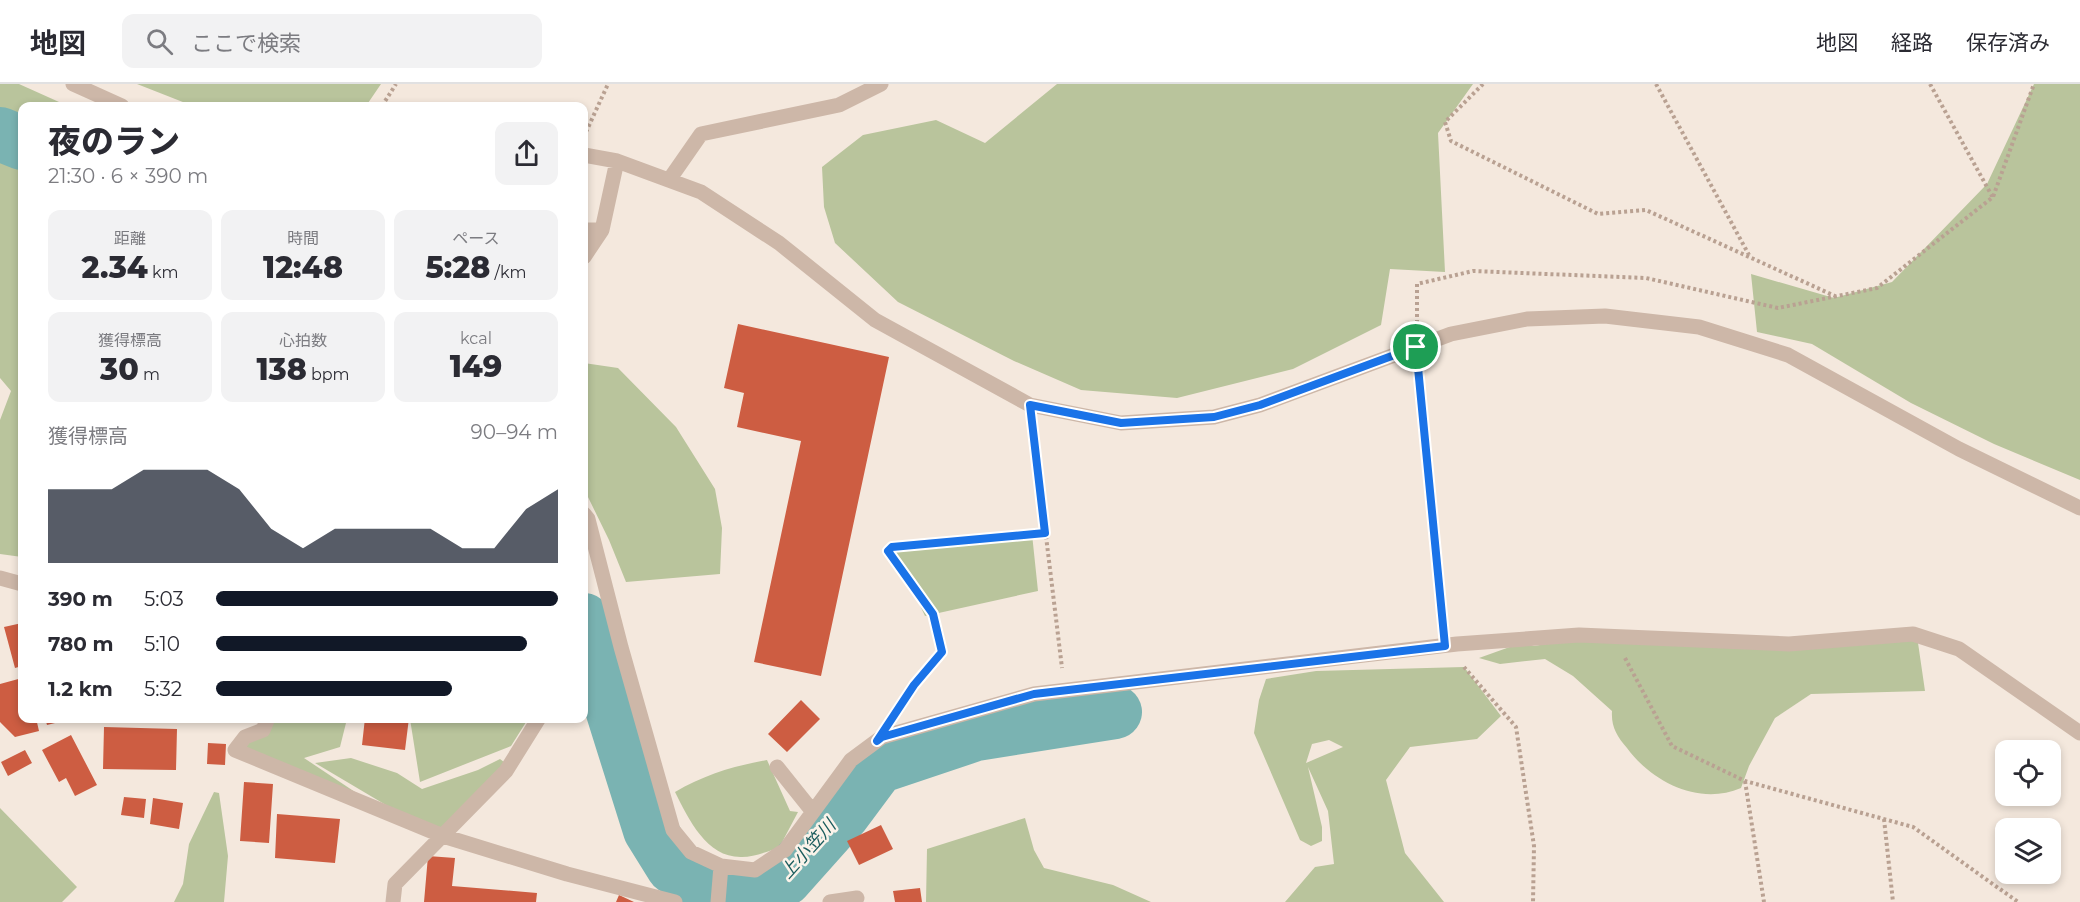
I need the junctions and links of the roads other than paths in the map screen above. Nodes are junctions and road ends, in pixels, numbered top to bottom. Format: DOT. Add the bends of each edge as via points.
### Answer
graph roads {
  1 [pos="73,84"];
  2 [pos="881,84"];
  3 [pos="113,102"];
  4 [pos="588,156"];
  5 [pos="617,161"];
  6 [pos="669,180"];
  7 [pos="588,230"];
  8 [pos="602,230"];
  9 [pos="588,251"];
  10 [pos="2080,508"];
  11 [pos="588,519"];
  12 [pos="0,578"];
  13 [pos="18,583"];
  14 [pos="266,723"];
  15 [pos="536,723"];
  16 [pos="2080,733"];
  17 [pos="777,767"];
  18 [pos="813,812"];
  19 [pos="443,836"];
  20 [pos="721,871"];
  21 [pos="857,898"];
  22 [pos="393,902"];
  23 [pos="675,902"];
  24 [pos="718,902"];
  25 [pos="830,902"];
  1 -- 3 [label="street"];
  2 -- 6 [label="street" via="838,105 701,134"];
  4 -- 5 [label="street"];
  5 -- 6 [label="street"];
  5 -- 8 [label="street"];
  6 -- 10 [label="street" via="701,192 779,243 874,320 1030,405 1121,423 1214,417 1260,405 1451,334 1527,319 1605,316 1699,327 1788,355 1959,449"];
  7 -- 8 [label="street"];
  8 -- 9 [label="street"];
  11 -- 20 [label="street" via="673,830 691,852"];
  12 -- 13 [label="street"];
  14 -- 19 [label="street" via="263,730 245,737 235,750"];
  15 -- 19 [label="street" via="506,771"];
  16 -- 18 [label="street" via="1959,649 1913,634 1789,644 1579,635 1445,646 1034,694 882,737 850,760"];
  17 -- 18 [label="street"];
  18 -- 20 [label="street" via="785,850 755,870"];
  19 -- 22 [label="street" via="395,884"];
  19 -- 23 [label="street"];
  20 -- 24 [label="street"];
  21 -- 25 [label="street"];
}
